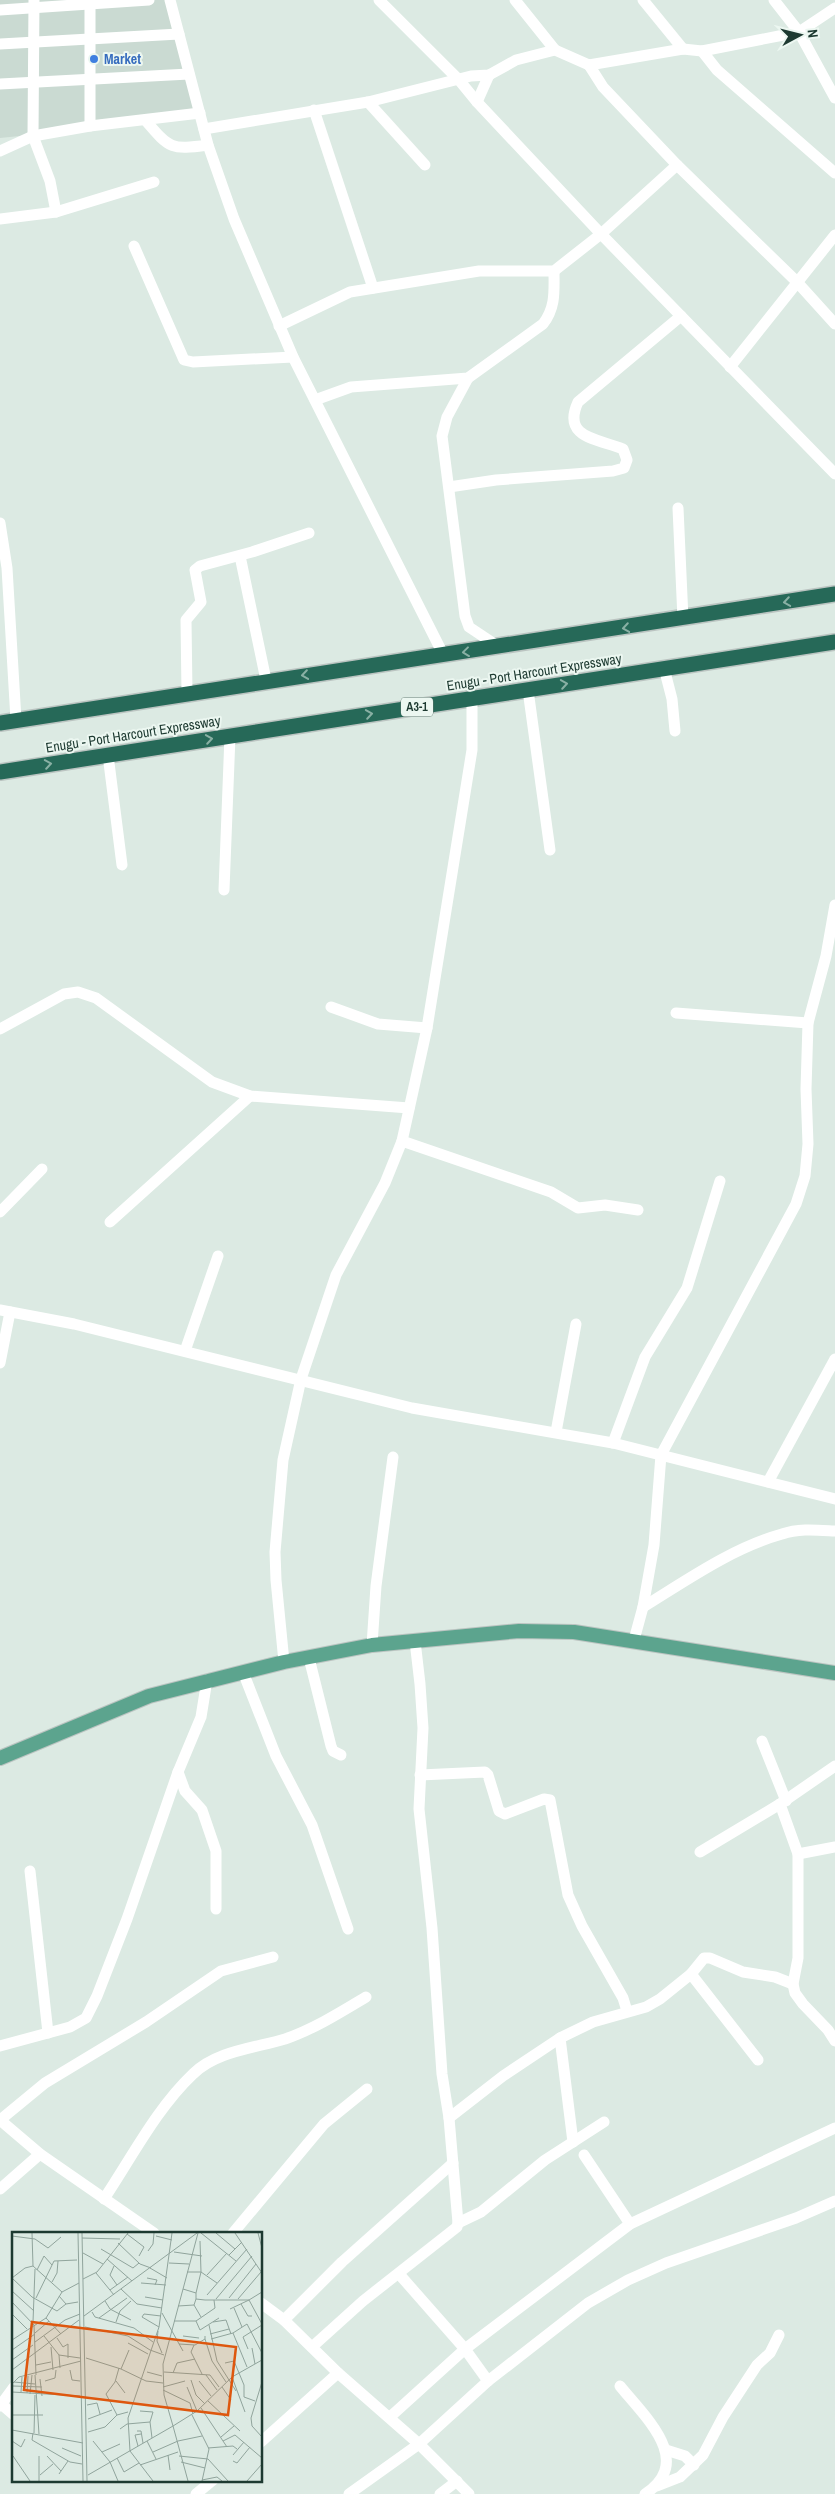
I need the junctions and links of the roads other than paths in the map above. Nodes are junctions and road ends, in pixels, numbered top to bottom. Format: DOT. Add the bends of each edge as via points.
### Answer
graph roads {
  1 [pos="148,0"];
  2 [pos="170,0"];
  3 [pos="379,0"];
  4 [pos="515,0"];
  5 [pos="643,0"];
  6 [pos="774,0"];
  7 [pos="90,3"];
  8 [pos="34,4"];
  9 [pos="835,8"];
  10 [pos="0,10"];
  11 [pos="799,32"];
  12 [pos="179,34"];
  13 [pos="90,39"];
  14 [pos="34,41"];
  15 [pos="0,44"];
  16 [pos="684,49"];
  17 [pos="554,50"];
  18 [pos="702,51"];
  19 [pos="589,65"];
  20 [pos="189,74"];
  21 [pos="489,75"];
  22 [pos="90,78"];
  23 [pos="34,80"];
  24 [pos="459,80"];
  25 [pos="0,84"];
  26 [pos="835,98"];
  27 [pos="368,102"];
  28 [pos="476,102"];
  29 [pos="314,110"];
  30 [pos="200,113"];
  31 [pos="146,121"];
  32 [pos="90,126"];
  33 [pos="204,129"];
  34 [pos="34,136"];
  35 [pos="208,145"];
  36 [pos="0,151"];
  37 [pos="425,165"];
  38 [pos="677,165"];
  39 [pos="835,173"];
  40 [pos="154,182"];
  41 [pos="56,212"];
  42 [pos="0,218"];
  43 [pos="601,234"];
  44 [pos="835,235"];
  45 [pos="134,246"];
  46 [pos="554,271"];
  47 [pos="797,282"];
  48 [pos="373,288"];
  49 [pos="681,316"];
  50 [pos="835,324"];
  51 [pos="279,326"];
  52 [pos="293,357"];
  53 [pos="730,367"];
  54 [pos="468,378"];
  55 [pos="315,400"];
  56 [pos="835,474"];
  57 [pos="450,487"];
  58 [pos="678,508"];
  59 [pos="0,523"];
  60 [pos="309,532"];
  61 [pos="240,556"];
  62 [pos="835,594"];
  63 [pos="683,619"];
  64 [pos="835,642"];
  65 [pos="499,647"];
  66 [pos="443,654"];
  67 [pos="664,668"];
  68 [pos="266,680"];
  69 [pos="528,690"];
  70 [pos="187,693"];
  71 [pos="472,698"];
  72 [pos="16,720"];
  73 [pos="0,723"];
  74 [pos="675,731"];
  75 [pos="230,736"];
  76 [pos="108,755"];
  77 [pos="0,772"];
  78 [pos="550,850"];
  79 [pos="122,865"];
  80 [pos="224,890"];
  81 [pos="835,905"];
  82 [pos="331,1007"];
  83 [pos="676,1013"];
  84 [pos="808,1023"];
  85 [pos="427,1028"];
  86 [pos="0,1029"];
  87 [pos="250,1096"];
  88 [pos="409,1108"];
  89 [pos="402,1141"];
  90 [pos="42,1169"];
  91 [pos="720,1181"];
  92 [pos="638,1210"];
  93 [pos="0,1212"];
  94 [pos="110,1222"];
  95 [pos="218,1256"];
  96 [pos="5,1311"];
  97 [pos="576,1324"];
  98 [pos="185,1352"];
  99 [pos="835,1359"];
  100 [pos="0,1363"];
  101 [pos="301,1379"];
  102 [pos="556,1432"];
  103 [pos="613,1443"];
  104 [pos="661,1455"];
  105 [pos="393,1457"];
  106 [pos="768,1482"];
  107 [pos="835,1499"];
  108 [pos="835,1531"];
  109 [pos="643,1607"];
  110 [pos="634,1640"];
  111 [pos="414,1641"];
  112 [pos="372,1645"];
  113 [pos="309,1658"];
  114 [pos="284,1662"];
  115 [pos="244,1672"];
  116 [pos="835,1673"];
  117 [pos="207,1680"];
  118 [pos="762,1741"];
  119 [pos="341,1755"];
  120 [pos="0,1758"];
  121 [pos="835,1766"];
  122 [pos="178,1772"];
  123 [pos="420,1775"];
  124 [pos="186,1790"];
  125 [pos="169,1798"];
  126 [pos="783,1802"];
  127 [pos="835,1847"];
  128 [pos="700,1852"];
  129 [pos="798,1854"];
  130 [pos="30,1870"];
  131 [pos="216,1909"];
  132 [pos="348,1929"];
  133 [pos="273,1957"];
  134 [pos="691,1974"];
  135 [pos="793,1984"];
  136 [pos="366,1997"];
  137 [pos="627,2011"];
  138 [pos="48,2033"];
  139 [pos="560,2038"];
  140 [pos="835,2040"];
  141 [pos="0,2046"];
  142 [pos="758,2060"];
  143 [pos="367,2089"];
  144 [pos="449,2118"];
  145 [pos="0,2120"];
  146 [pos="604,2122"];
  147 [pos="835,2128"];
  148 [pos="573,2142"];
  149 [pos="40,2154"];
  150 [pos="584,2155"];
  151 [pos="453,2163"];
  152 [pos="0,2189"];
  153 [pos="104,2199"];
  154 [pos="835,2201"];
  155 [pos="458,2223"];
  156 [pos="630,2224"];
  157 [pos="146,2231"];
  158 [pos="234,2232"];
  159 [pos="399,2274"];
  160 [pos="262,2304"];
  161 [pos="284,2320"];
  162 [pos="779,2335"];
  163 [pos="312,2347"];
  164 [pos="465,2349"];
  165 [pos="338,2373"];
  166 [pos="488,2381"];
  167 [pos="620,2386"];
  168 [pos="12,2390"];
  169 [pos="1,2405"];
  170 [pos="12,2413"];
  171 [pos="390,2417"];
  172 [pos="262,2441"];
  173 [pos="419,2444"];
  174 [pos="666,2450"];
  175 [pos="694,2465"];
  176 [pos="457,2481"];
  177 [pos="211,2482"];
  178 [pos="657,2486"];
  179 [pos="196,2494"];
  180 [pos="349,2494"];
  181 [pos="440,2494"];
  182 [pos="469,2494"];
  183 [pos="645,2494"];
  1 -- 7 [label="street"];
  2 -- 12 [label="street"];
  3 -- 24 [label="street"];
  4 -- 17 [label="street"];
  5 -- 16 [label="street"];
  6 -- 11 [label="street"];
  7 -- 8 [label="street"];
  7 -- 13 [label="street"];
  8 -- 10 [label="street"];
  8 -- 14 [label="street"];
  9 -- 11 [label="street"];
  11 -- 18 [label="street"];
  11 -- 26 [label="street"];
  12 -- 13 [label="street"];
  12 -- 20 [label="street"];
  13 -- 14 [label="street"];
  13 -- 22 [label="street"];
  14 -- 15 [label="street"];
  14 -- 23 [label="street"];
  16 -- 18 [label="street"];
  16 -- 19 [label="street"];
  17 -- 19 [label="street"];
  17 -- 21 [label="street" via="516,60"];
  18 -- 39 [label="street" via="717,70"];
  19 -- 38 [label="street" via="603,87"];
  20 -- 22 [label="street"];
  20 -- 30 [label="street"];
  21 -- 24 [label="street"];
  21 -- 28 [label="street"];
  22 -- 23 [label="street"];
  22 -- 32 [label="street"];
  23 -- 25 [label="street"];
  23 -- 34 [label="street"];
  24 -- 27 [label="street"];
  24 -- 28 [label="street"];
  27 -- 29 [label="street"];
  27 -- 37 [label="street"];
  28 -- 43 [label="street"];
  29 -- 33 [label="street"];
  29 -- 48 [label="street"];
  30 -- 31 [label="street" via="174,114"];
  30 -- 33 [label="street"];
  31 -- 32 [label="street"];
  31 -- 35 [label="street" via="172,147"];
  32 -- 34 [label="street"];
  33 -- 35 [label="street"];
  34 -- 36 [label="street"];
  34 -- 41 [label="street" via="50,181"];
  35 -- 51 [label="street"];
  38 -- 43 [label="street"];
  38 -- 47 [label="street"];
  40 -- 41 [label="street"];
  41 -- 42 [label="street"];
  43 -- 46 [label="street"];
  43 -- 49 [label="street"];
  44 -- 47 [label="street"];
  45 -- 52 [label="street" via="184,360"];
  46 -- 48 [label="street" via="479,270"];
  46 -- 54 [label="street" via="554,299 551,313 543,324"];
  47 -- 50 [label="street"];
  47 -- 53 [label="street"];
  48 -- 51 [label="street" via="350,292"];
  49 -- 53 [label="street"];
  49 -- 57 [label="street" via="578,402 573,412 575,425 584,436 623,449 627,460 624,468"];
  51 -- 52 [label="street"];
  52 -- 55 [label="street"];
  53 -- 56 [label="street"];
  54 -- 55 [label="street" via="351,387"];
  54 -- 57 [label="street" via="447,418 442,436"];
  55 -- 66 [label="street"];
  57 -- 65 [label="street" via="465,616 469,627"];
  58 -- 63 [label="street"];
  59 -- 72 [label="street" via="7,568"];
  60 -- 61 [label="street"];
  61 -- 68 [label="street"];
  61 -- 70 [label="street" via="195,570 201,602 186,620"];
  62 -- 63 [label="highway, one-way"];
  63 -- 65 [label="highway, one-way"];
  64 -- 67 [label="highway, Enugu - Port Harcourt Expressway / A3-1"];
  65 -- 66 [label="highway, one-way"];
  66 -- 68 [label="highway, one-way"];
  69 -- 67 [label="highway, Enugu - Port Harcourt Expressway / A3-1, one-way"];
  67 -- 74 [label="street" via="672,699"];
  68 -- 70 [label="highway"];
  69 -- 71 [label="highway, Enugu - Port Harcourt Expressway / A3-1"];
  69 -- 78 [label="street"];
  70 -- 72 [label="highway"];
  75 -- 71 [label="highway, Enugu - Port Harcourt Expressway / A3-1, one-way"];
  71 -- 85 [label="street" via="472,750"];
  72 -- 73 [label="highway"];
  76 -- 75 [label="highway, Enugu - Port Harcourt Expressway / A3-1, one-way"];
  75 -- 80 [label="street"];
  77 -- 76 [label="highway, Enugu - Port Harcourt Expressway / A3-1, one-way"];
  76 -- 79 [label="street"];
  81 -- 84 [label="street" via="826,956"];
  82 -- 85 [label="street" via="378,1024"];
  83 -- 84 [label="street"];
  84 -- 104 [label="street" via="808,1144 805,1176 796,1204"];
  85 -- 88 [label="street"];
  86 -- 87 [label="street" via="64,994 78,992 96,998 212,1082"];
  87 -- 88 [label="street"];
  87 -- 94 [label="street"];
  88 -- 89 [label="street"];
  89 -- 92 [label="street" via="551,1192 578,1208 605,1205"];
  89 -- 101 [label="street" via="385,1183 336,1274"];
  90 -- 93 [label="street"];
  91 -- 103 [label="street" via="687,1288 646,1357"];
  95 -- 98 [label="street"];
  96 -- 98 [label="street" via="74,1324"];
  96 -- 100 [label="street"];
  97 -- 102 [label="street"];
  98 -- 101 [label="street"];
  99 -- 106 [label="street"];
  101 -- 102 [label="street" via="412,1408"];
  101 -- 114 [label="street" via="283,1460 276,1552"];
  102 -- 103 [label="street"];
  103 -- 104 [label="street"];
  104 -- 106 [label="street"];
  104 -- 109 [label="street" via="654,1546"];
  105 -- 112 [label="street" via="376,1586"];
  106 -- 107 [label="street"];
  108 -- 109 [label="street" via="808,1529 782,1533 700,1572"];
  109 -- 110 [label="street"];
  110 -- 111 [label="main road" via="574,1632 520,1631"];
  110 -- 116 [label="main road"];
  111 -- 112 [label="main road"];
  111 -- 123 [label="street" via="422,1728"];
  112 -- 113 [label="main road"];
  113 -- 114 [label="main road"];
  113 -- 119 [label="street" via="331,1746"];
  114 -- 115 [label="main road"];
  115 -- 117 [label="main road"];
  115 -- 132 [label="street" via="276,1756 312,1825"];
  117 -- 120 [label="main road" via="149,1696"];
  117 -- 122 [label="street" via="201,1717"];
  118 -- 126 [label="street"];
  121 -- 126 [label="street"];
  122 -- 124 [label="street"];
  122 -- 125 [label="street"];
  123 -- 137 [label="street" via="485,1772 499,1811 504,1814 544,1798 550,1800 568,1895"];
  123 -- 144 [label="street" via="419,1809 432,1928 442,2074"];
  124 -- 125 [label="street"];
  124 -- 131 [label="street" via="202,1810 216,1851"];
  125 -- 138 [label="street" via="146,1868 86,2018 79,2024"];
  126 -- 128 [label="street"];
  126 -- 129 [label="street"];
  127 -- 129 [label="street"];
  129 -- 135 [label="street" via="798,1958"];
  130 -- 138 [label="street"];
  133 -- 145 [label="street" via="221,1971 146,2022 45,2083"];
  134 -- 135 [label="street" via="700,1960 710,1958 743,1972 775,1977"];
  134 -- 137 [label="street" via="660,1999 646,2007"];
  134 -- 142 [label="street"];
  135 -- 140 [label="street" via="803,2004"];
  136 -- 153 [label="street" via="286,2038 246,2048 193,2073 163,2109"];
  137 -- 139 [label="street" via="593,2022"];
  138 -- 141 [label="street"];
  139 -- 144 [label="street"];
  139 -- 148 [label="street"];
  143 -- 158 [label="street" via="324,2124"];
  144 -- 151 [label="street"];
  145 -- 149 [label="street"];
  146 -- 148 [label="street"];
  147 -- 156 [label="street"];
  148 -- 155 [label="street" via="481,2212"];
  149 -- 152 [label="street"];
  149 -- 153 [label="street"];
  150 -- 156 [label="street"];
  151 -- 155 [label="street"];
  151 -- 161 [label="street" via="342,2262"];
  153 -- 157 [label="street"];
  154 -- 166 [label="street" via="628,2280 588,2303"];
  155 -- 159 [label="street"];
  156 -- 164 [label="street"];
  159 -- 163 [label="street"];
  159 -- 164 [label="street"];
  160 -- 161 [label="street"];
  161 -- 163 [label="street"];
  162 -- 175 [label="street"];
  163 -- 165 [label="street"];
  164 -- 166 [label="street"];
  164 -- 171 [label="street"];
  165 -- 171 [label="street"];
  165 -- 172 [label="street"];
  166 -- 173 [label="street"];
  167 -- 174 [label="street" via="658,2434"];
  168 -- 169 [label="street"];
  169 -- 170 [label="street"];
  171 -- 173 [label="street"];
  173 -- 176 [label="street"];
  173 -- 180 [label="street"];
  174 -- 175 [label="street" via="685,2456"];
  174 -- 178 [label="street" via="666,2471"];
  175 -- 178 [label="street" via="680,2476"];
  176 -- 181 [label="street"];
  176 -- 182 [label="street"];
  177 -- 179 [label="street"];
  178 -- 183 [label="street"];
}
